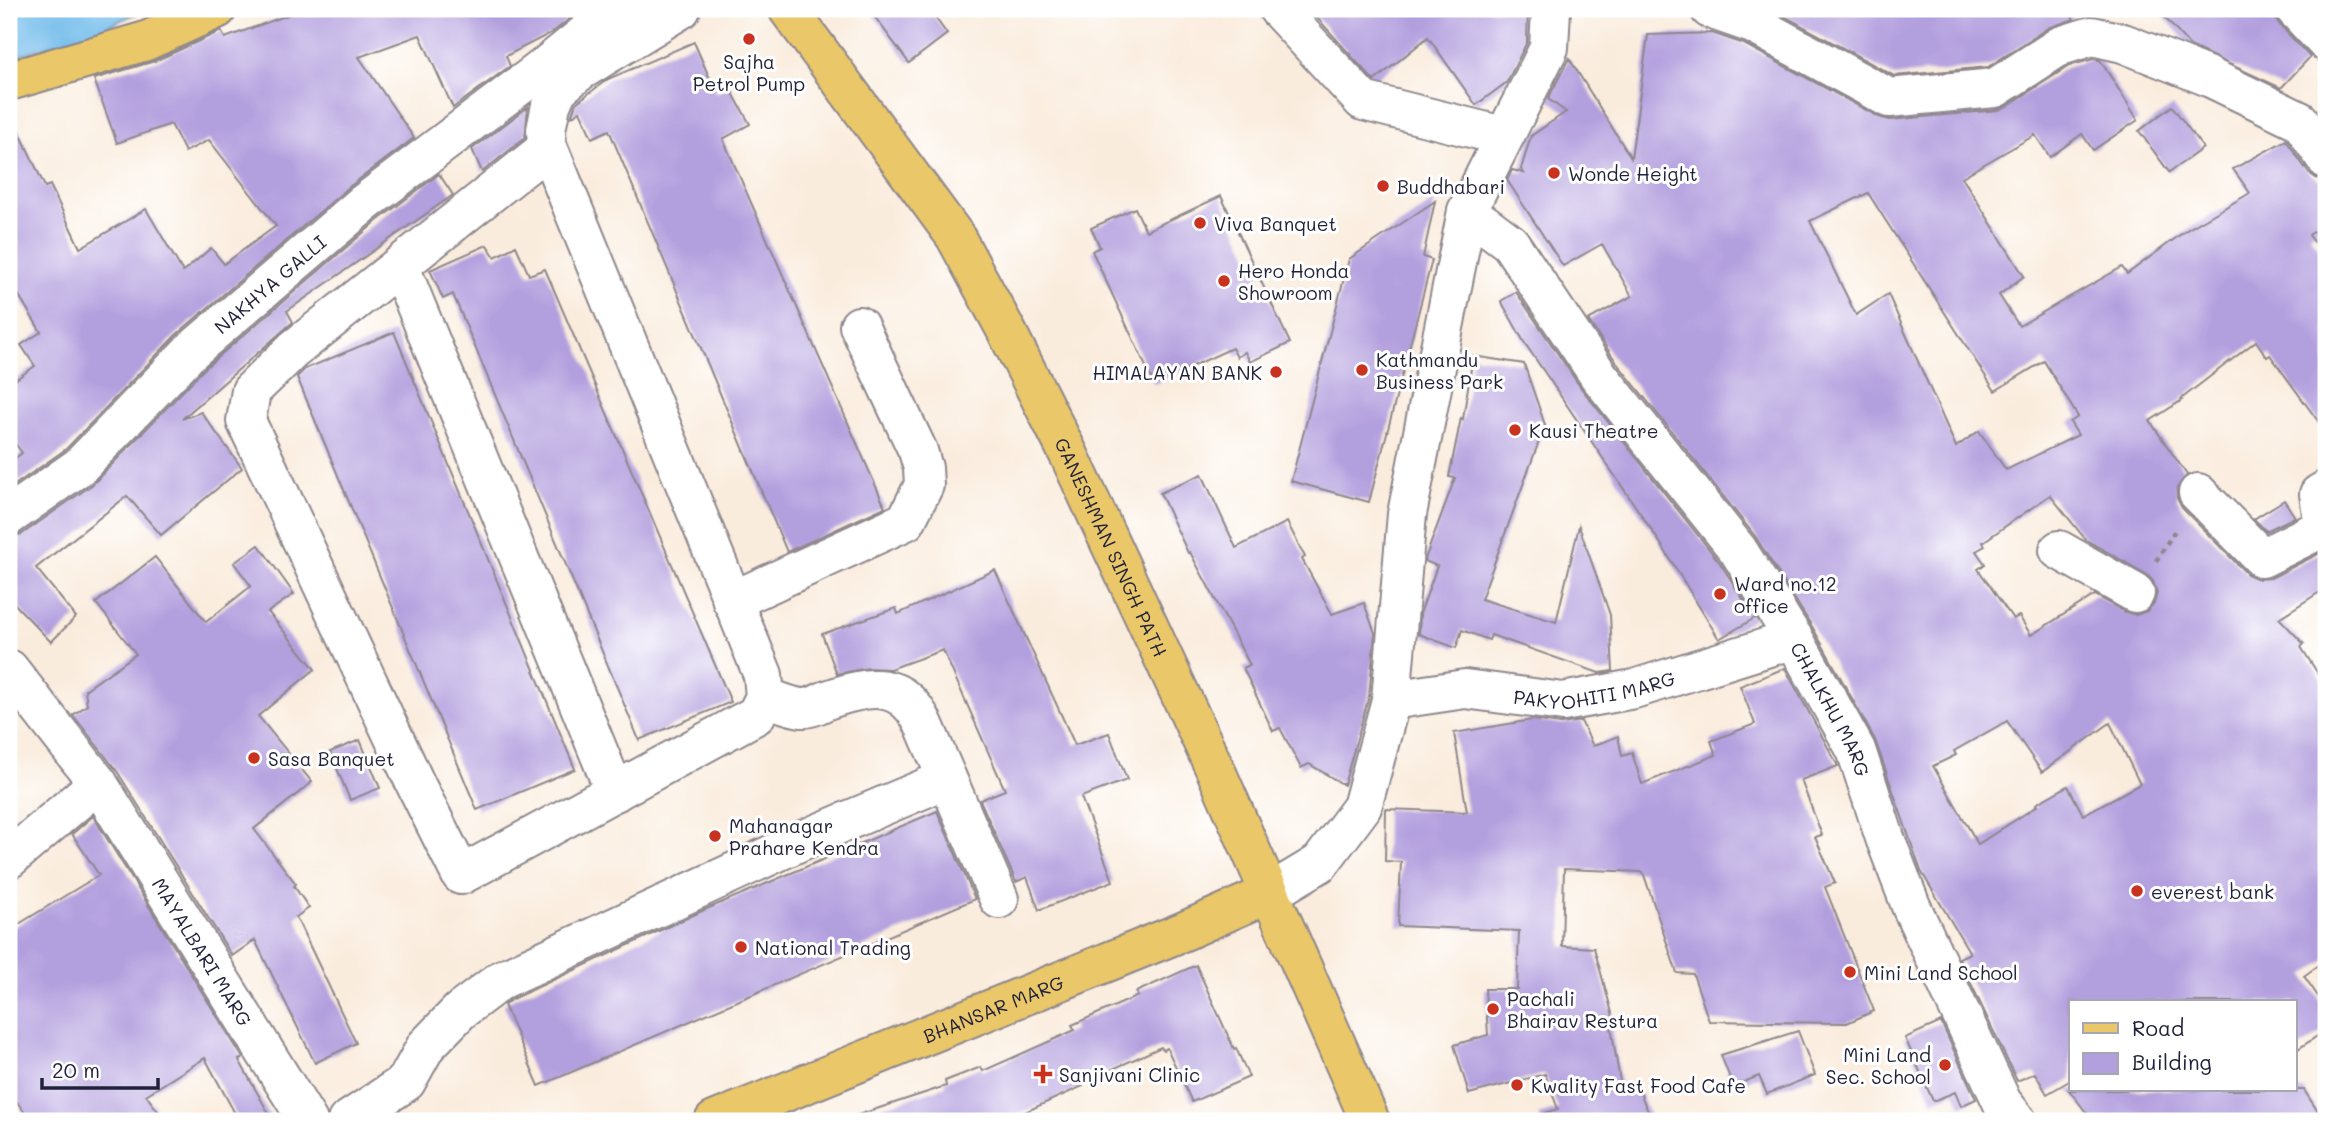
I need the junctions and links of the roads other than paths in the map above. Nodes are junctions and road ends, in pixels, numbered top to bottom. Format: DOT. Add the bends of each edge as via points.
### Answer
graph roads {
  1 [pos="218,9"];
  2 [pos="616,9"];
  3 [pos="681,9"];
  4 [pos="788,9"];
  5 [pos="1278,9"];
  6 [pos="1552,9"];
  7 [pos="1710,9"];
  8 [pos="2295,9"];
  9 [pos="2326,42"];
  10 [pos="9,81"];
  11 [pos="2313,113"];
  12 [pos="1503,136"];
  13 [pos="547,145"];
  14 [pos="2326,159"];
  15 [pos="1467,211"];
  16 [pos="400,267"];
  17 [pos="859,326"];
  18 [pos="2326,490"];
  19 [pos="2198,493"];
  20 [pos="9,516"];
  21 [pos="2059,550"];
  22 [pos="2135,593"];
  23 [pos="732,601"];
  24 [pos="1794,639"];
  25 [pos="9,669"];
  26 [pos="765,697"];
  27 [pos="1391,700"];
  28 [pos="947,779"];
  29 [pos="98,783"];
  30 [pos="615,792"];
  31 [pos="9,859"];
  32 [pos="1270,893"];
  33 [pos="999,899"];
  34 [pos="1352,1080"];
  35 [pos="308,1121"];
  36 [pos="347,1121"];
  37 [pos="714,1121"];
  38 [pos="1348,1121"];
  39 [pos="1370,1121"];
  40 [pos="2017,1121"];
  1 -- 10 [label="main road" via="146,41"];
  2 -- 20 [label="street, NAKHYA GALLI" via="363,204 190,352 79,466"];
  3 -- 13 [label="street" via="558,89 546,130"];
  4 -- 32 [label="main road, GANESHMAN SINGH PATH" via="955,236 1069,455"];
  5 -- 12 [label="street" via="1363,101"];
  6 -- 12 [label="street" via="1549,48"];
  7 -- 11 [label="street" via="1753,24 1889,98 1995,88 2060,46 2092,36 2123,43"];
  8 -- 9 [label="street"];
  11 -- 14 [label="street"];
  12 -- 15 [label="street"];
  13 -- 16 [label="street"];
  13 -- 23 [label="street"];
  15 -- 24 [label="street, CHALKHU MARG" via="1510,243 1599,376 1738,550"];
  15 -- 27 [label="street" via="1407,514"];
  16 -- 30 [label="street"];
  16 -- 30 [label="street" via="292,350 251,391 246,421 461,875"];
  17 -- 23 [label="street" via="918,450 924,485 915,506 906,521"];
  18 -- 19 [label="street" via="2319,494 2324,527 2262,558"];
  21 -- 22 [label="street"];
  23 -- 26 [label="street" via="763,675"];
  24 -- 27 [label="street, PAKYOHITI MARG" via="1634,689 1563,702 1465,688"];
  24 -- 40 [label="street, CHALKHU MARG" via="1856,750 1911,906 2002,1102"];
  25 -- 29 [label="street, MAYALBARI MARG"];
  26 -- 28 [label="street" via="803,708 875,688 901,695 915,708"];
  26 -- 30 [label="street" via="756,715"];
  27 -- 32 [label="street" via="1362,807 1320,863"];
  28 -- 33 [label="street"];
  28 -- 36 [label="street" via="814,835 501,980 460,1011 426,1046 406,1082"];
  29 -- 31 [label="street"];
  29 -- 35 [label="street, MAYALBARI MARG"];
  32 -- 34 [label="main road, GANESHMAN SINGH PATH"];
  32 -- 37 [label="main road, BHANSAR MARG"];
  34 -- 38 [label="main road"];
  34 -- 39 [label="main road, GANESHMAN SINGH PATH"];
}
